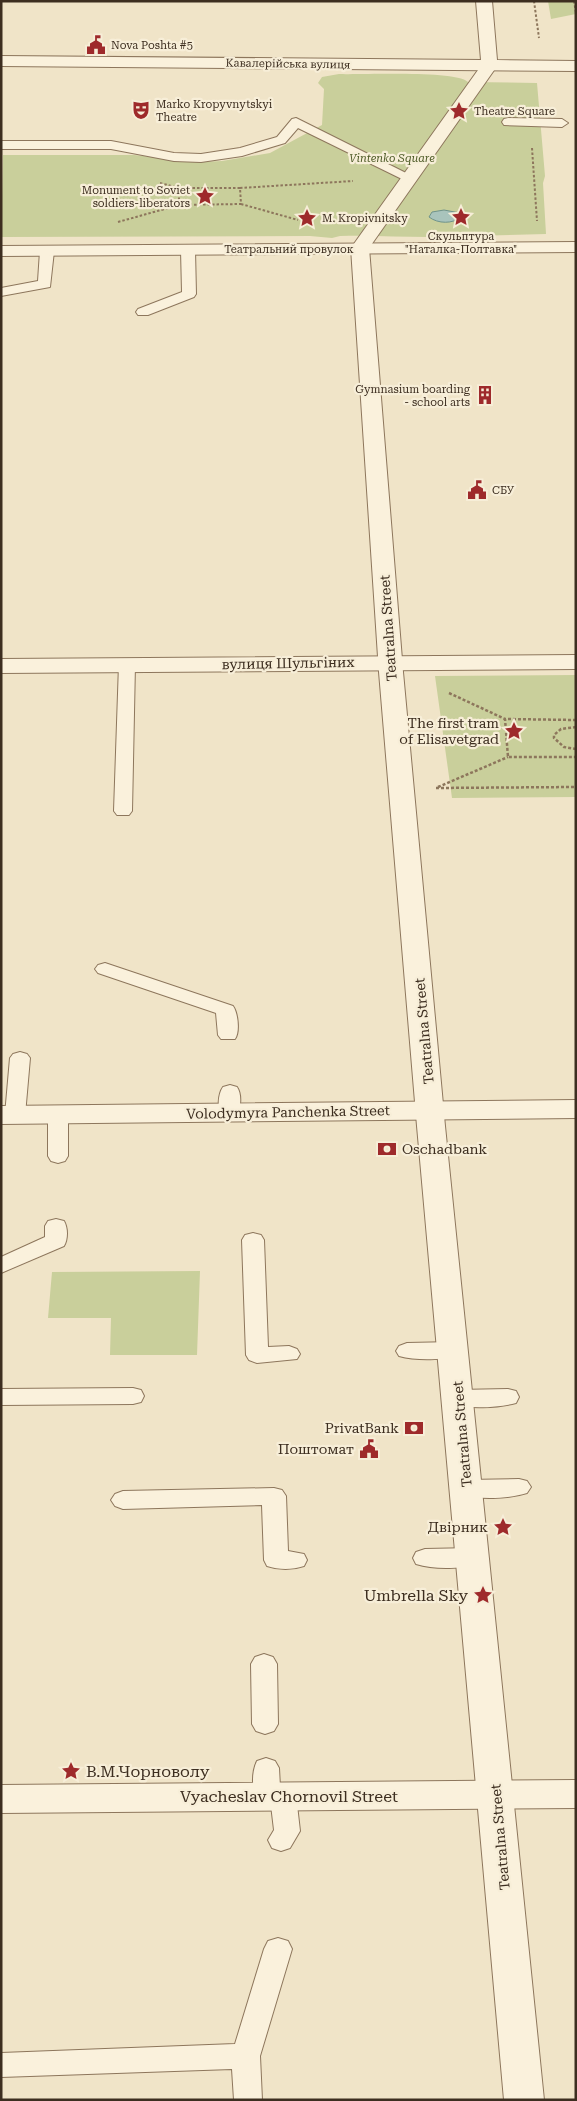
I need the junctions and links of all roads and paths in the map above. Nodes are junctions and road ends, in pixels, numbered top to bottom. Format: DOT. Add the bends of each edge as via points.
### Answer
graph roads {
  1 [pos="484,1"];
  2 [pos="534,1"];
  3 [pos="574,1"];
  4 [pos="576,13"];
  5 [pos="540,42"];
  6 [pos="1,61"];
  7 [pos="489,66"];
  8 [pos="576,66"];
  9 [pos="508,122"];
  10 [pos="530,122"];
  11 [pos="562,123"];
  12 [pos="1,146"];
  13 [pos="410,178"];
  14 [pos="240,188"];
  15 [pos="539,247"];
  16 [pos="576,247"];
  17 [pos="360,248"];
  18 [pos="188,250"];
  19 [pos="1,251"];
  20 [pos="47,251"];
  21 [pos="1,292"];
  22 [pos="142,312"];
  23 [pos="390,662"];
  24 [pos="576,662"];
  25 [pos="127,664"];
  26 [pos="1,666"];
  27 [pos="442,689"];
  28 [pos="505,719"];
  29 [pos="574,720"];
  30 [pos="575,727"];
  31 [pos="576,749"];
  32 [pos="508,757"];
  33 [pos="576,757"];
  34 [pos="576,787"];
  35 [pos="123,811"];
  36 [pos="105,969"];
  37 [pos="228,1035"];
  38 [pos="20,1058"];
  39 [pos="576,1109"];
  40 [pos="430,1110"];
  41 [pos="8,1115"];
  42 [pos="58,1115"];
  43 [pos="58,1156"];
  44 [pos="56,1226"];
  45 [pos="253,1240"];
  46 [pos="1,1266"];
  47 [pos="454,1350"];
  48 [pos="407,1351"];
  49 [pos="289,1354"];
  50 [pos="133,1396"];
  51 [pos="1,1397"];
  52 [pos="508,1397"];
  53 [pos="458,1398"];
  54 [pos="519,1487"];
  55 [pos="467,1488"];
  56 [pos="123,1500"];
  57 [pos="473,1557"];
  58 [pos="425,1558"];
  59 [pos="295,1560"];
  60 [pos="264,1664"];
  61 [pos="265,1724"];
  62 [pos="272,1787"];
  63 [pos="495,1794"];
  64 [pos="576,1794"];
  65 [pos="1,1799"];
  66 [pos="281,1840"];
  67 [pos="278,1949"];
  68 [pos="246,2056"];
  69 [pos="1,2065"];
  70 [pos="248,2100"];
  71 [pos="524,2100"];
  1 -- 7 [label="street"];
  2 -- 5 [label="path"];
  3 -- 4 [label="path"];
  6 -- 7 [label="street, Кавалерійська вулиця"];
  7 -- 8 [label="street, Кавалерійська вулиця"];
  7 -- 13 [label="street"];
  9 -- 10 [label="lane"];
  10 -- 11 [label="lane"];
  10 -- 15 [label="path"];
  12 -- 13 [label="lane" via="111,144 167,156 201,158 242,152 281,140 296,122"];
  13 -- 14 [label="path"];
  13 -- 17 [label="street"];
  14 -- 14 [label="path" via="241,204 179,204 179,188"];
  15 -- 16 [label="street, Театральний провулок"];
  15 -- 17 [label="street, Театральний провулок"];
  17 -- 18 [label="street, Театральний провулок"];
  17 -- 23 [label="street, Teatralna Street"];
  18 -- 20 [label="street, Театральний провулок"];
  18 -- 22 [label="lane" via="189,294"];
  19 -- 20 [label="street, Театральний провулок"];
  20 -- 21 [label="lane" via="45,284"];
  23 -- 24 [label="street, вулиця Шульгіних"];
  23 -- 25 [label="street, вулиця Шульгіних"];
  23 -- 40 [label="street, Teatralna Street"];
  25 -- 26 [label="street, вулиця Шульгіних"];
  25 -- 35 [label="lane"];
  27 -- 28 [label="path"];
  28 -- 29 [label="path"];
  28 -- 32 [label="path"];
  29 -- 30 [label="path"];
  30 -- 31 [label="path" via="562,729 554,734 554,738 564,748"];
  32 -- 33 [label="path"];
  32 -- 34 [label="path" via="436,788"];
  36 -- 37 [label="lane" via="226,1010"];
  38 -- 41 [label="lane"];
  39 -- 40 [label="street, Volodymyra Panchenka Street"];
  40 -- 42 [label="street, Volodymyra Panchenka Street" via="229,1102"];
  40 -- 47 [label="street, Teatralna Street"];
  41 -- 42 [label="street, Volodymyra Panchenka Street"];
  42 -- 43 [label="lane"];
  44 -- 46 [label="lane" via="56,1241"];
  45 -- 49 [label="lane" via="257,1355"];
  47 -- 48 [label="lane"];
  47 -- 53 [label="street, Teatralna Street"];
  50 -- 51 [label="lane"];
  52 -- 53 [label="lane"];
  53 -- 55 [label="street, Teatralna Street"];
  54 -- 55 [label="lane"];
  55 -- 57 [label="street, Teatralna Street"];
  56 -- 59 [label="lane" via="274,1496 276,1560"];
  57 -- 58 [label="lane"];
  57 -- 63 [label="street, Teatralna Street"];
  60 -- 61 [label="lane"];
  62 -- 63 [label="street, Vyacheslav Chornovil Street"];
  62 -- 65 [label="street, Vyacheslav Chornovil Street"];
  62 -- 66 [label="lane" via="287,1831"];
  63 -- 64 [label="street, Vyacheslav Chornovil Street"];
  63 -- 71 [label="street, Teatralna Street"];
  67 -- 68 [label="lane"];
  68 -- 69 [label="lane"];
  68 -- 70 [label="lane"];
}
